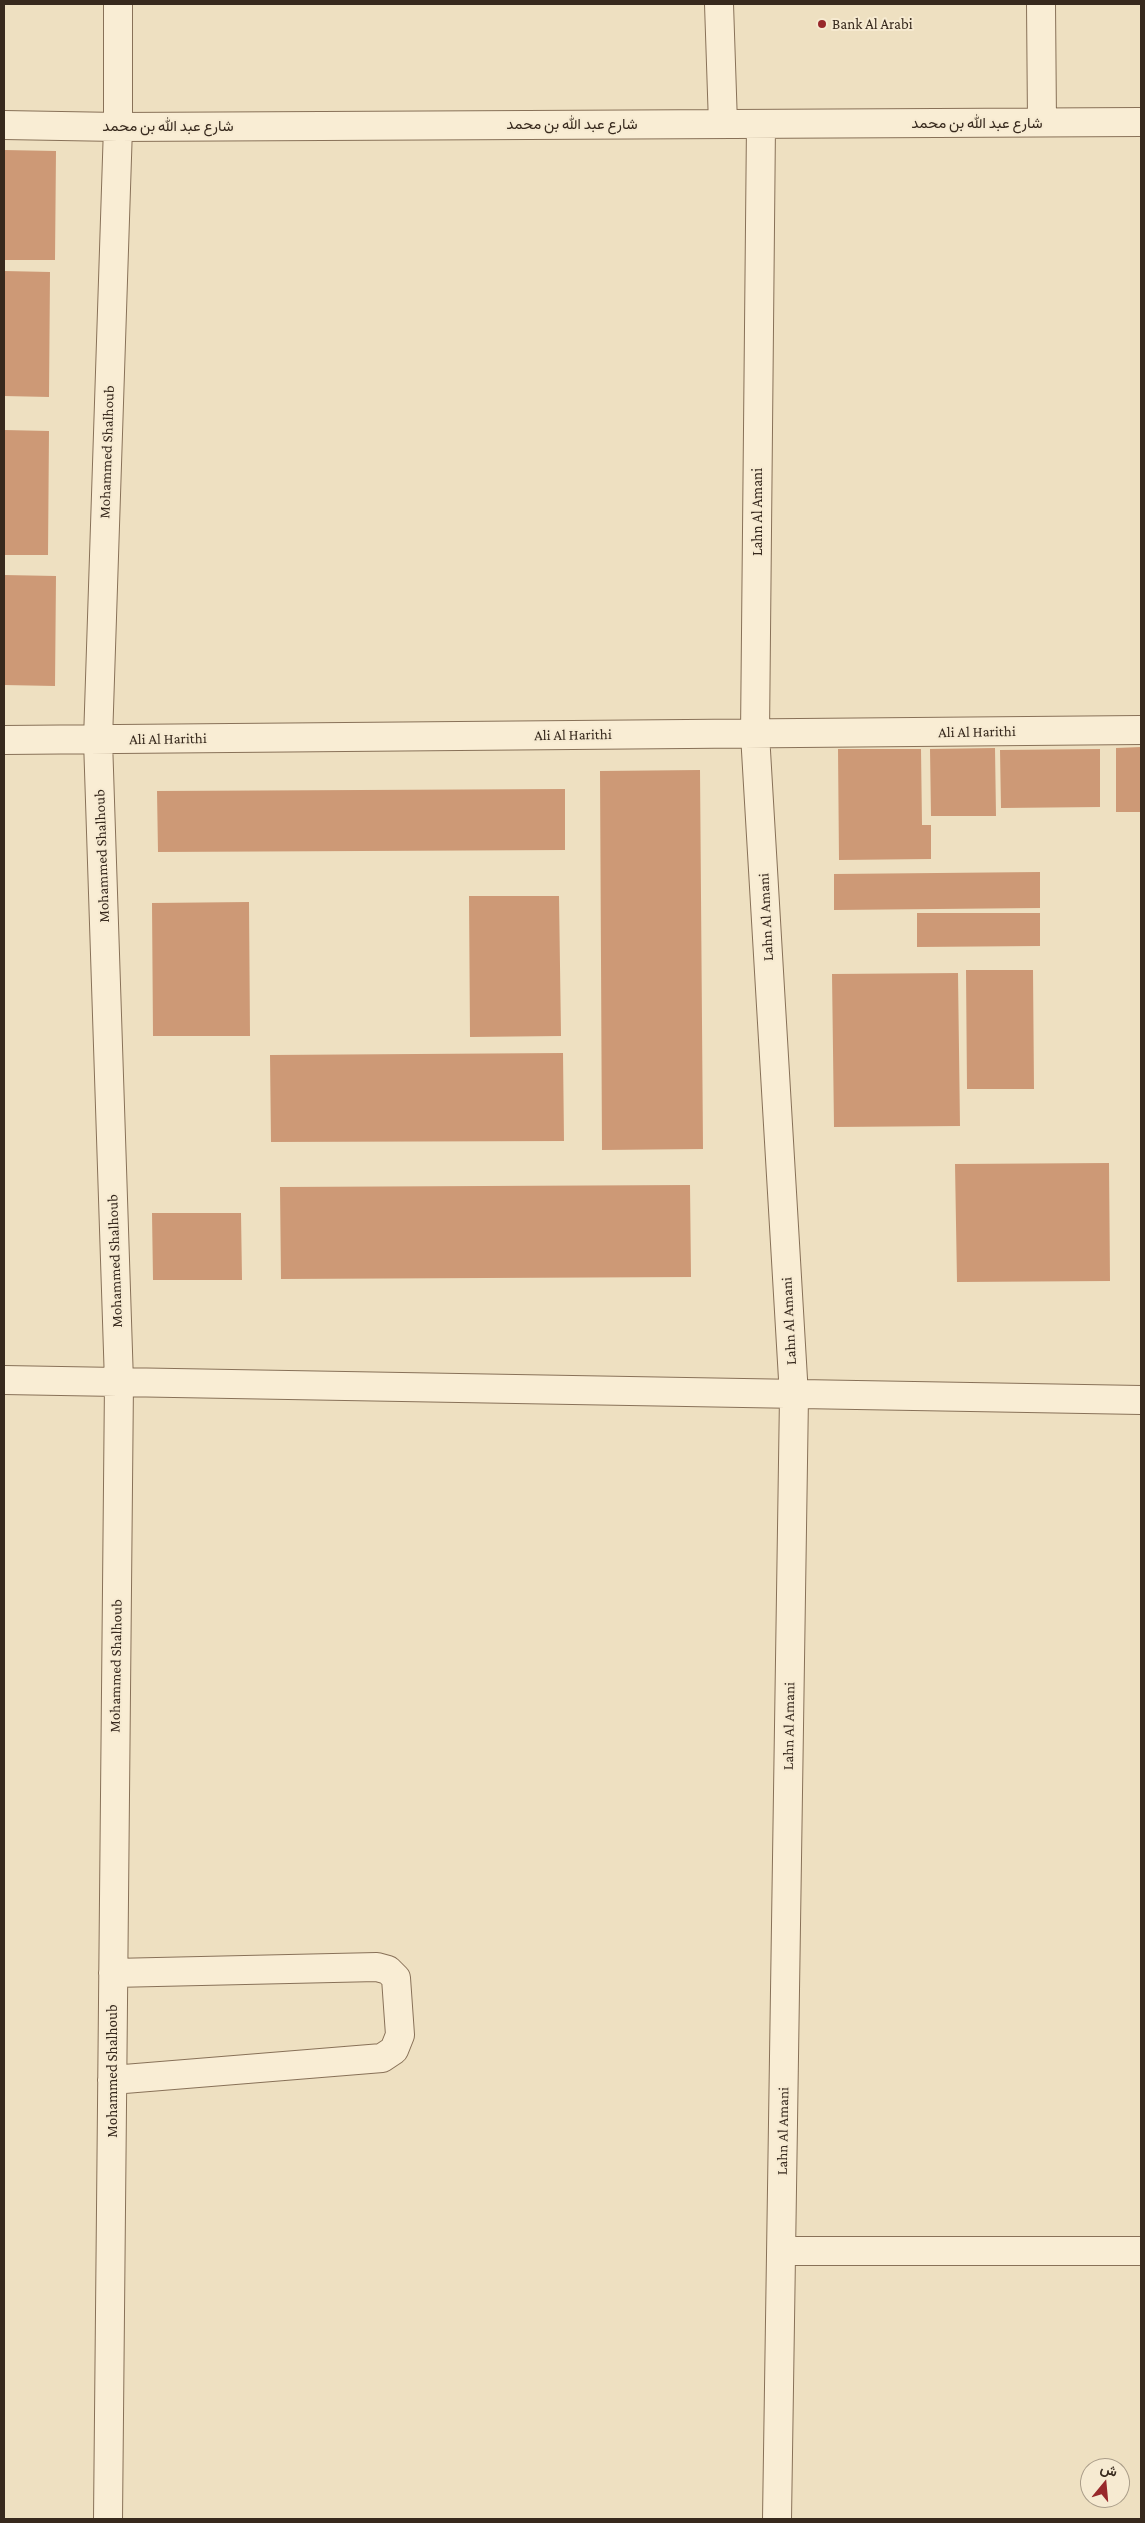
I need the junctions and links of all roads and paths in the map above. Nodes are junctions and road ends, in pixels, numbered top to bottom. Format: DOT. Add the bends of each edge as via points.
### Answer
graph roads {
  1 [pos="118,4"];
  2 [pos="719,4"];
  3 [pos="1041,4"];
  4 [pos="1042,122"];
  5 [pos="1141,122"];
  6 [pos="723,124"];
  7 [pos="760,124"];
  8 [pos="4,125"];
  9 [pos="118,126"];
  10 [pos="1141,730"];
  11 [pos="755,734"];
  12 [pos="4,740"];
  13 [pos="98,740"];
  14 [pos="4,1380"];
  15 [pos="119,1382"];
  16 [pos="794,1396"];
  17 [pos="1141,1400"];
  18 [pos="113,1973"];
  19 [pos="112,2080"];
  20 [pos="781,2251"];
  21 [pos="1141,2251"];
  22 [pos="108,2519"];
  23 [pos="777,2519"];
  1 -- 9 [label="street, Mohammed Shalhoub"];
  2 -- 6 [label="street"];
  3 -- 4 [label="street"];
  4 -- 5 [label="street, شارع عبد الله بن محمد"];
  4 -- 7 [label="street, شارع عبد الله بن محمد"];
  6 -- 7 [label="street, شارع عبد الله بن محمد"];
  6 -- 9 [label="street, شارع عبد الله بن محمد"];
  7 -- 11 [label="street, Lahn Al Amani"];
  8 -- 9 [label="street, شارع عبد الله بن محمد"];
  9 -- 13 [label="street, Mohammed Shalhoub"];
  10 -- 11 [label="street, Ali Al Harithi"];
  11 -- 13 [label="street, Ali Al Harithi"];
  11 -- 16 [label="street, Lahn Al Amani"];
  12 -- 13 [label="street, Ali Al Harithi"];
  13 -- 15 [label="street, Mohammed Shalhoub"];
  14 -- 15 [label="street"];
  15 -- 16 [label="street"];
  15 -- 18 [label="street, Mohammed Shalhoub"];
  16 -- 17 [label="street"];
  16 -- 20 [label="street, Lahn Al Amani"];
  18 -- 19 [label="street, Mohammed Shalhoub"];
  18 -- 19 [label="street" via="377,1967 388,1970 396,1978 400,2035 394,2050 382,2058"];
  19 -- 22 [label="street, Mohammed Shalhoub"];
  20 -- 21 [label="street"];
  20 -- 23 [label="street, Lahn Al Amani"];
}
